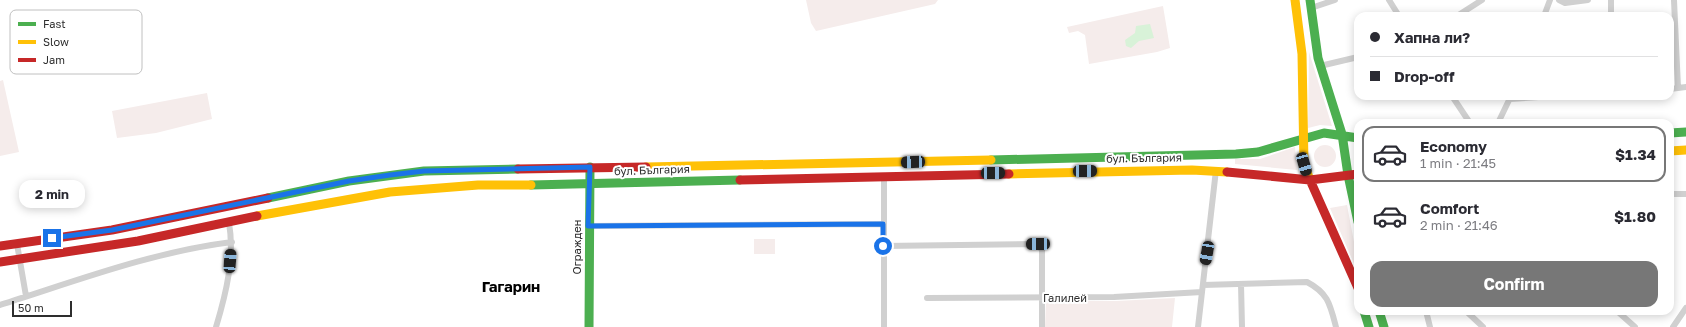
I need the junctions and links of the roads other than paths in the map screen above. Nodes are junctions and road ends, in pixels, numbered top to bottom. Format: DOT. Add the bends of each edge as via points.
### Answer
graph roads {
  1 [pos="1295,0"];
  2 [pos="1335,0"];
  3 [pos="1389,0"];
  4 [pos="1482,0"];
  5 [pos="1550,0"];
  6 [pos="1559,0"];
  7 [pos="1588,0"];
  8 [pos="1611,0"];
  9 [pos="1674,0"];
  10 [pos="1310,4"];
  11 [pos="1396,12"];
  12 [pos="1463,12"];
  13 [pos="1546,12"];
  14 [pos="1611,12"];
  15 [pos="1354,58"];
  16 [pos="1320,66"];
  17 [pos="1674,88"];
  18 [pos="1678,88"];
  19 [pos="1686,88"];
  20 [pos="1455,100"];
  21 [pos="1509,100"];
  22 [pos="1467,119"];
  23 [pos="1500,119"];
  24 [pos="1686,132"];
  25 [pos="1674,133"];
  26 [pos="1343,136"];
  27 [pos="1354,137"];
  28 [pos="1304,139"];
  29 [pos="1686,150"];
  30 [pos="1674,151"];
  31 [pos="590,167"];
  32 [pos="1216,170"];
  33 [pos="1354,174"];
  34 [pos="1348,175"];
  35 [pos="884,176"];
  36 [pos="1310,180"];
  37 [pos="590,184"];
  38 [pos="1674,194"];
  39 [pos="1686,194"];
  40 [pos="1354,203"];
  41 [pos="229,222"];
  42 [pos="883,224"];
  43 [pos="588,226"];
  44 [pos="232,242"];
  45 [pos="16,244"];
  46 [pos="0,246"];
  47 [pos="883,246"];
  48 [pos="20,259"];
  49 [pos="0,262"];
  50 [pos="1354,279"];
  51 [pos="1241,284"];
  52 [pos="1202,288"];
  53 [pos="26,296"];
  54 [pos="927,298"];
  55 [pos="1042,298"];
  56 [pos="0,305"];
  57 [pos="1686,308"];
  58 [pos="1365,315"];
  59 [pos="1380,315"];
  60 [pos="1427,315"];
  61 [pos="1470,315"];
  62 [pos="1622,315"];
  63 [pos="216,327"];
  64 [pos="589,327"];
  65 [pos="884,327"];
  66 [pos="1042,327"];
  67 [pos="1198,327"];
  68 [pos="1242,327"];
  69 [pos="1336,327"];
  70 [pos="1369,327"];
  71 [pos="1384,327"];
  72 [pos="1430,327"];
  73 [pos="1483,327"];
  74 [pos="1636,327"];
  75 [pos="1673,327"];
  1 -- 28 [label="main road" via="1302,54"];
  2 -- 10 [label="street"];
  3 -- 11 [label="street"];
  4 -- 12 [label="street"];
  5 -- 13 [label="street"];
  6 -- 7 [label="street" via="1565,3"];
  8 -- 14 [label="street"];
  9 -- 18 [label="street"];
  10 -- 16 [label="main road"];
  15 -- 16 [label="street"];
  16 -- 26 [label="main road"];
  17 -- 18 [label="street"];
  18 -- 19 [label="street"];
  20 -- 22 [label="street"];
  21 -- 23 [label="street"];
  24 -- 25 [label="main road"];
  26 -- 27 [label="main road"];
  26 -- 28 [label="main road" via="1324,133"];
  26 -- 34 [label="main road" via="1348,158"];
  28 -- 31 [label="main road" via="1258,152 1236,154 792,165"];
  28 -- 36 [label="main road" via="1304,164"];
  29 -- 30 [label="main road"];
  31 -- 37 [label="main road, Огражден"];
  31 -- 45 [label="main road" via="424,171 390,175 349,181 112,230"];
  32 -- 35 [label="main road, бул. България"];
  32 -- 36 [label="main road, бул. България"];
  32 -- 52 [label="street"];
  33 -- 34 [label="main road"];
  34 -- 36 [label="main road"];
  34 -- 40 [label="main road"];
  35 -- 37 [label="main road, бул. България"];
  35 -- 42 [label="street"];
  36 -- 50 [label="main road"];
  37 -- 41 [label="main road, бул. България" via="426,188 316,204"];
  37 -- 43 [label="main road, Огражден"];
  38 -- 39 [label="street"];
  41 -- 44 [label="street"];
  41 -- 48 [label="main road, бул. България" via="138,241"];
  42 -- 43 [label="street"];
  42 -- 47 [label="street"];
  43 -- 64 [label="main road, Огражден"];
  44 -- 53 [label="street" via="205,245 100,272"];
  44 -- 63 [label="street"];
  45 -- 46 [label="main road"];
  45 -- 48 [label="street"];
  47 -- 55 [label="street" via="1038,244 1042,250"];
  47 -- 65 [label="street"];
  48 -- 49 [label="main road, бул. България"];
  48 -- 53 [label="street"];
  51 -- 52 [label="street, Галилей"];
  51 -- 68 [label="street"];
  51 -- 69 [label="street, Галилей" via="1307,282 1319,288 1329,302"];
  52 -- 55 [label="street, Галилей" via="1114,297"];
  52 -- 67 [label="street"];
  53 -- 56 [label="street"];
  54 -- 55 [label="street, Галилей"];
  55 -- 66 [label="street"];
  57 -- 75 [label="street"];
  58 -- 70 [label="main road"];
  59 -- 71 [label="main road"];
  60 -- 72 [label="street"];
  61 -- 73 [label="street"];
  62 -- 74 [label="street"];
}
